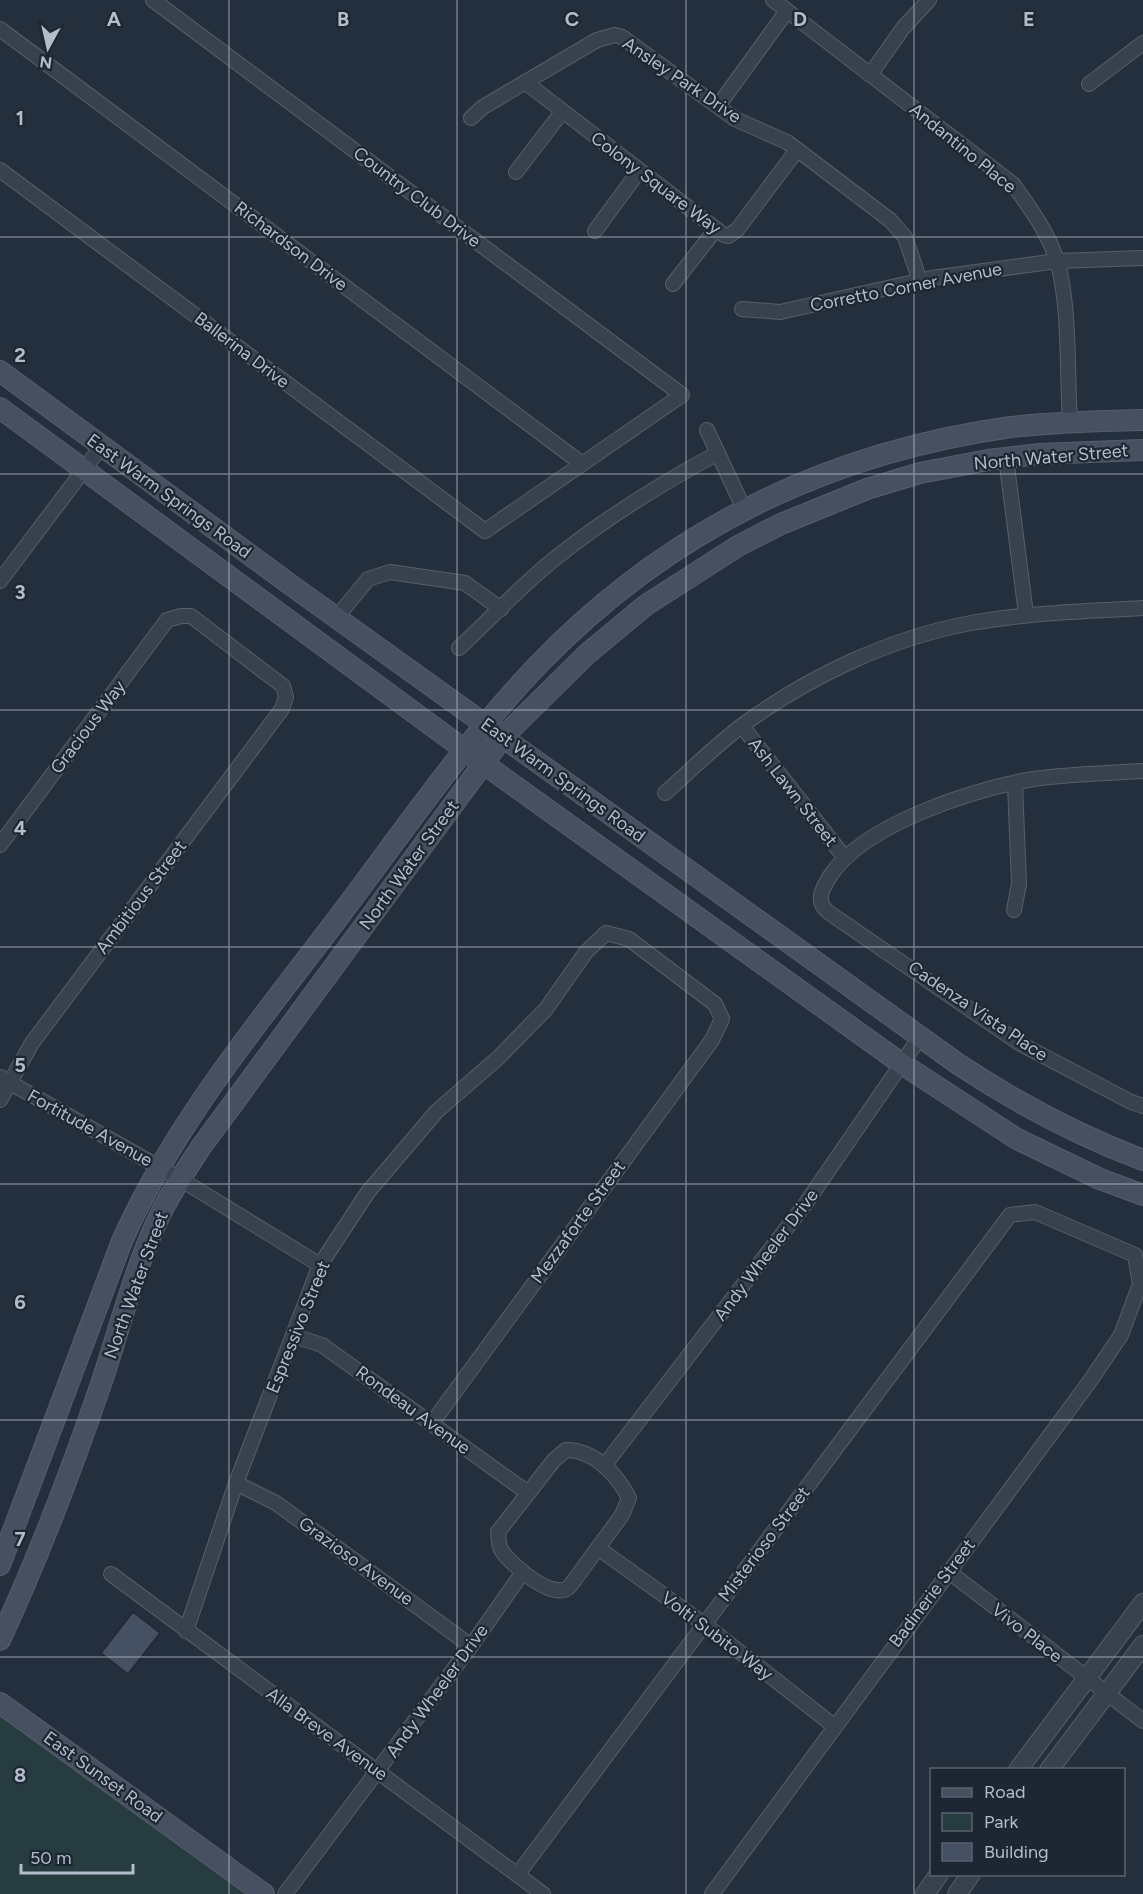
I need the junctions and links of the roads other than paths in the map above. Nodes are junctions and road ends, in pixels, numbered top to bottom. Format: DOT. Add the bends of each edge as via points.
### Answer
graph roads {
  1 [pos="153,0"];
  2 [pos="773,0"];
  3 [pos="929,0"];
  4 [pos="787,11"];
  5 [pos="0,29"];
  6 [pos="1143,43"];
  7 [pos="870,75"];
  8 [pos="525,82"];
  9 [pos="1089,84"];
  10 [pos="718,106"];
  11 [pos="562,112"];
  12 [pos="471,118"];
  13 [pos="797,150"];
  14 [pos="0,170"];
  15 [pos="639,171"];
  16 [pos="516,172"];
  17 [pos="716,230"];
  18 [pos="595,231"];
  19 [pos="1143,258"];
  20 [pos="1057,261"];
  21 [pos="920,281"];
  22 [pos="673,284"];
  23 [pos="742,309"];
  24 [pos="0,371"];
  25 [pos="0,408"];
  26 [pos="1143,420"];
  27 [pos="1070,423"];
  28 [pos="707,430"];
  29 [pos="101,447"];
  30 [pos="1143,450"];
  31 [pos="718,453"];
  32 [pos="1006,458"];
  33 [pos="581,463"];
  34 [pos="83,470"];
  35 [pos="744,509"];
  36 [pos="0,580"];
  37 [pos="1143,608"];
  38 [pos="501,609"];
  39 [pos="1026,615"];
  40 [pos="181,616"];
  41 [pos="337,617"];
  42 [pos="459,648"];
  43 [pos="487,724"];
  44 [pos="742,726"];
  45 [pos="503,737"];
  46 [pos="466,750"];
  47 [pos="484,764"];
  48 [pos="1143,771"];
  49 [pos="1015,784"];
  50 [pos="665,793"];
  51 [pos="0,845"];
  52 [pos="845,858"];
  53 [pos="1014,910"];
  54 [pos="722,1019"];
  55 [pos="920,1037"];
  56 [pos="902,1064"];
  57 [pos="5,1080"];
  58 [pos="0,1100"];
  59 [pos="1143,1106"];
  60 [pos="1143,1160"];
  61 [pos="159,1167"];
  62 [pos="180,1179"];
  63 [pos="1143,1195"];
  64 [pos="1010,1215"];
  65 [pos="320,1265"];
  66 [pos="294,1336"];
  67 [pos="432,1423"];
  68 [pos="604,1466"];
  69 [pos="236,1483"];
  70 [pos="528,1493"];
  71 [pos="598,1548"];
  72 [pos="0,1565"];
  73 [pos="948,1571"];
  74 [pos="523,1572"];
  75 [pos="111,1574"];
  76 [pos="1143,1603"];
  77 [pos="704,1624"];
  78 [pos="186,1631"];
  79 [pos="0,1640"];
  80 [pos="1143,1645"];
  81 [pos="471,1646"];
  82 [pos="1086,1678"];
  83 [pos="1106,1693"];
  84 [pos="0,1703"];
  85 [pos="1143,1721"];
  86 [pos="834,1726"];
  87 [pos="1019,1768"];
  88 [pos="1050,1768"];
  89 [pos="378,1772"];
  90 [pos="518,1874"];
  91 [pos="938,1876"];
  92 [pos="970,1876"];
  93 [pos="264,1894"];
  94 [pos="285,1894"];
  95 [pos="543,1894"];
  96 [pos="711,1894"];
  97 [pos="925,1894"];
  98 [pos="957,1894"];
  1 -- 33 [label="street, Country Club Drive" via="682,395"];
  2 -- 4 [label="street, Andantino Place"];
  3 -- 7 [label="street" via="903,28"];
  4 -- 7 [label="street, Andantino Place"];
  4 -- 10 [label="street"];
  5 -- 33 [label="street, Richardson Drive"];
  6 -- 9 [label="street"];
  7 -- 20 [label="street, Andantino Place" via="1013,184 1040,222"];
  8 -- 10 [label="street, Ansley Park Drive" via="597,40 615,35 628,40"];
  8 -- 11 [label="street, Colony Square Way"];
  8 -- 12 [label="street, Ansley Park Drive"];
  10 -- 13 [label="street, Ansley Park Drive" via="735,119 776,135"];
  11 -- 15 [label="street, Colony Square Way"];
  11 -- 16 [label="street"];
  13 -- 17 [label="street, Colony Square Way" via="737,230 728,236"];
  13 -- 21 [label="street, Ansley Park Drive" via="900,229 910,246"];
  14 -- 33 [label="street, Ballerina Drive" via="485,531"];
  15 -- 17 [label="street, Colony Square Way"];
  15 -- 18 [label="street"];
  17 -- 22 [label="street"];
  19 -- 20 [label="street, Corretto Corner Avenue"];
  20 -- 21 [label="street, Corretto Corner Avenue"];
  20 -- 27 [label="street, Andantino Place"];
  21 -- 23 [label="street, Corretto Corner Avenue" via="780,312"];
  24 -- 29 [label="main road, East Warm Springs Road"];
  25 -- 34 [label="main road, East Warm Springs Road"];
  26 -- 27 [label="main road, North Water Street"];
  27 -- 35 [label="main road, North Water Street" via="1014,427 905,448 797,484"];
  28 -- 31 [label="street"];
  29 -- 34 [label="street"];
  29 -- 41 [label="main road, East Warm Springs Road"];
  30 -- 32 [label="main road, North Water Street"];
  31 -- 35 [label="street"];
  31 -- 38 [label="street" via="600,524 551,561"];
  32 -- 39 [label="street"];
  32 -- 45 [label="main road, North Water Street" via="953,466 867,489 738,546 646,605 579,661"];
  34 -- 36 [label="street"];
  34 -- 46 [label="main road, East Warm Springs Road"];
  35 -- 43 [label="main road, North Water Street" via="682,544 600,607 539,665"];
  37 -- 39 [label="street"];
  38 -- 41 [label="street" via="465,583 390,572 375,575 362,584"];
  38 -- 42 [label="street"];
  39 -- 44 [label="street" via="941,630 858,659 776,702"];
  40 -- 51 [label="street, Gracious Way" via="167,620"];
  40 -- 57 [label="street, Ambitious Street" via="191,616 238,654 275,677 284,686 286,697 273,721"];
  41 -- 43 [label="main road, East Warm Springs Road"];
  43 -- 45 [label="main road, East Warm Springs Road"];
  43 -- 46 [label="main road, North Water Street"];
  44 -- 50 [label="street"];
  44 -- 52 [label="street, Ash Lawn Street"];
  45 -- 47 [label="main road, North Water Street"];
  45 -- 55 [label="main road, East Warm Springs Road"];
  46 -- 47 [label="main road, East Warm Springs Road"];
  46 -- 61 [label="main road, North Water Street" via="213,1085"];
  47 -- 56 [label="main road, East Warm Springs Road"];
  47 -- 62 [label="main road, North Water Street"];
  48 -- 49 [label="street" via="1058,776"];
  49 -- 52 [label="street" via="927,809"];
  49 -- 53 [label="street" via="1019,884"];
  52 -- 59 [label="street, Cadenza Vista Place" via="824,885 821,903 828,912 1009,1036"];
  54 -- 65 [label="street, Espressivo Street" via="715,1004 629,939 606,933 586,952 546,1009 498,1058 441,1106 368,1192"];
  54 -- 67 [label="street, Mezzaforte Street" via="712,1040"];
  55 -- 56 [label="street, Andy Wheeler Drive"];
  55 -- 60 [label="main road, East Warm Springs Road" via="1041,1115 1097,1143"];
  56 -- 63 [label="main road, East Warm Springs Road" via="1017,1139"];
  56 -- 68 [label="street, Andy Wheeler Drive" via="806,1203"];
  57 -- 58 [label="street, Ambitious Street"];
  57 -- 61 [label="street, Fortitude Avenue"];
  61 -- 62 [label="street, Fortitude Avenue"];
  61 -- 72 [label="main road, North Water Street" via="122,1241"];
  62 -- 65 [label="street, Fortitude Avenue"];
  62 -- 79 [label="main road, North Water Street" via="142,1257 55,1512"];
  64 -- 73 [label="street, Badinerie Street" via="1035,1212 1135,1255 1140,1284 1121,1335"];
  64 -- 77 [label="street, Misterioso Street"];
  65 -- 66 [label="street, Espressivo Street"];
  66 -- 67 [label="street, Rondeau Avenue" via="322,1345"];
  66 -- 69 [label="street, Espressivo Street"];
  67 -- 70 [label="street, Rondeau Avenue"];
  68 -- 70 [label="street" via="586,1454 566,1450"];
  68 -- 71 [label="street" via="629,1498 628,1506"];
  69 -- 78 [label="street, Espressivo Street"];
  69 -- 81 [label="street, Grazioso Avenue" via="276,1503"];
  70 -- 74 [label="street" via="498,1532 501,1551"];
  71 -- 74 [label="street" via="567,1590 548,1590"];
  71 -- 77 [label="street, Volti Subito Way"];
  73 -- 82 [label="street, Vivo Place"];
  73 -- 86 [label="street, Badinerie Street"];
  74 -- 81 [label="street, Andy Wheeler Drive"];
  75 -- 78 [label="street, Alla Breve Avenue"];
  76 -- 82 [label="street"];
  77 -- 86 [label="street, Volti Subito Way"];
  77 -- 90 [label="street, Misterioso Street"];
  78 -- 89 [label="street, Alla Breve Avenue"];
  80 -- 83 [label="street"];
  81 -- 89 [label="street, Andy Wheeler Drive"];
  82 -- 83 [label="street, Vivo Place"];
  82 -- 87 [label="street"];
  83 -- 85 [label="street, Vivo Place"];
  83 -- 88 [label="street"];
  84 -- 93 [label="main road, East Sunset Road"];
  86 -- 96 [label="street, Badinerie Street"];
  89 -- 90 [label="street, Alla Breve Avenue"];
  89 -- 94 [label="street, Andy Wheeler Drive"];
  90 -- 95 [label="street, Alla Breve Avenue"];
  91 -- 97 [label="street"];
  92 -- 98 [label="street"];
}
